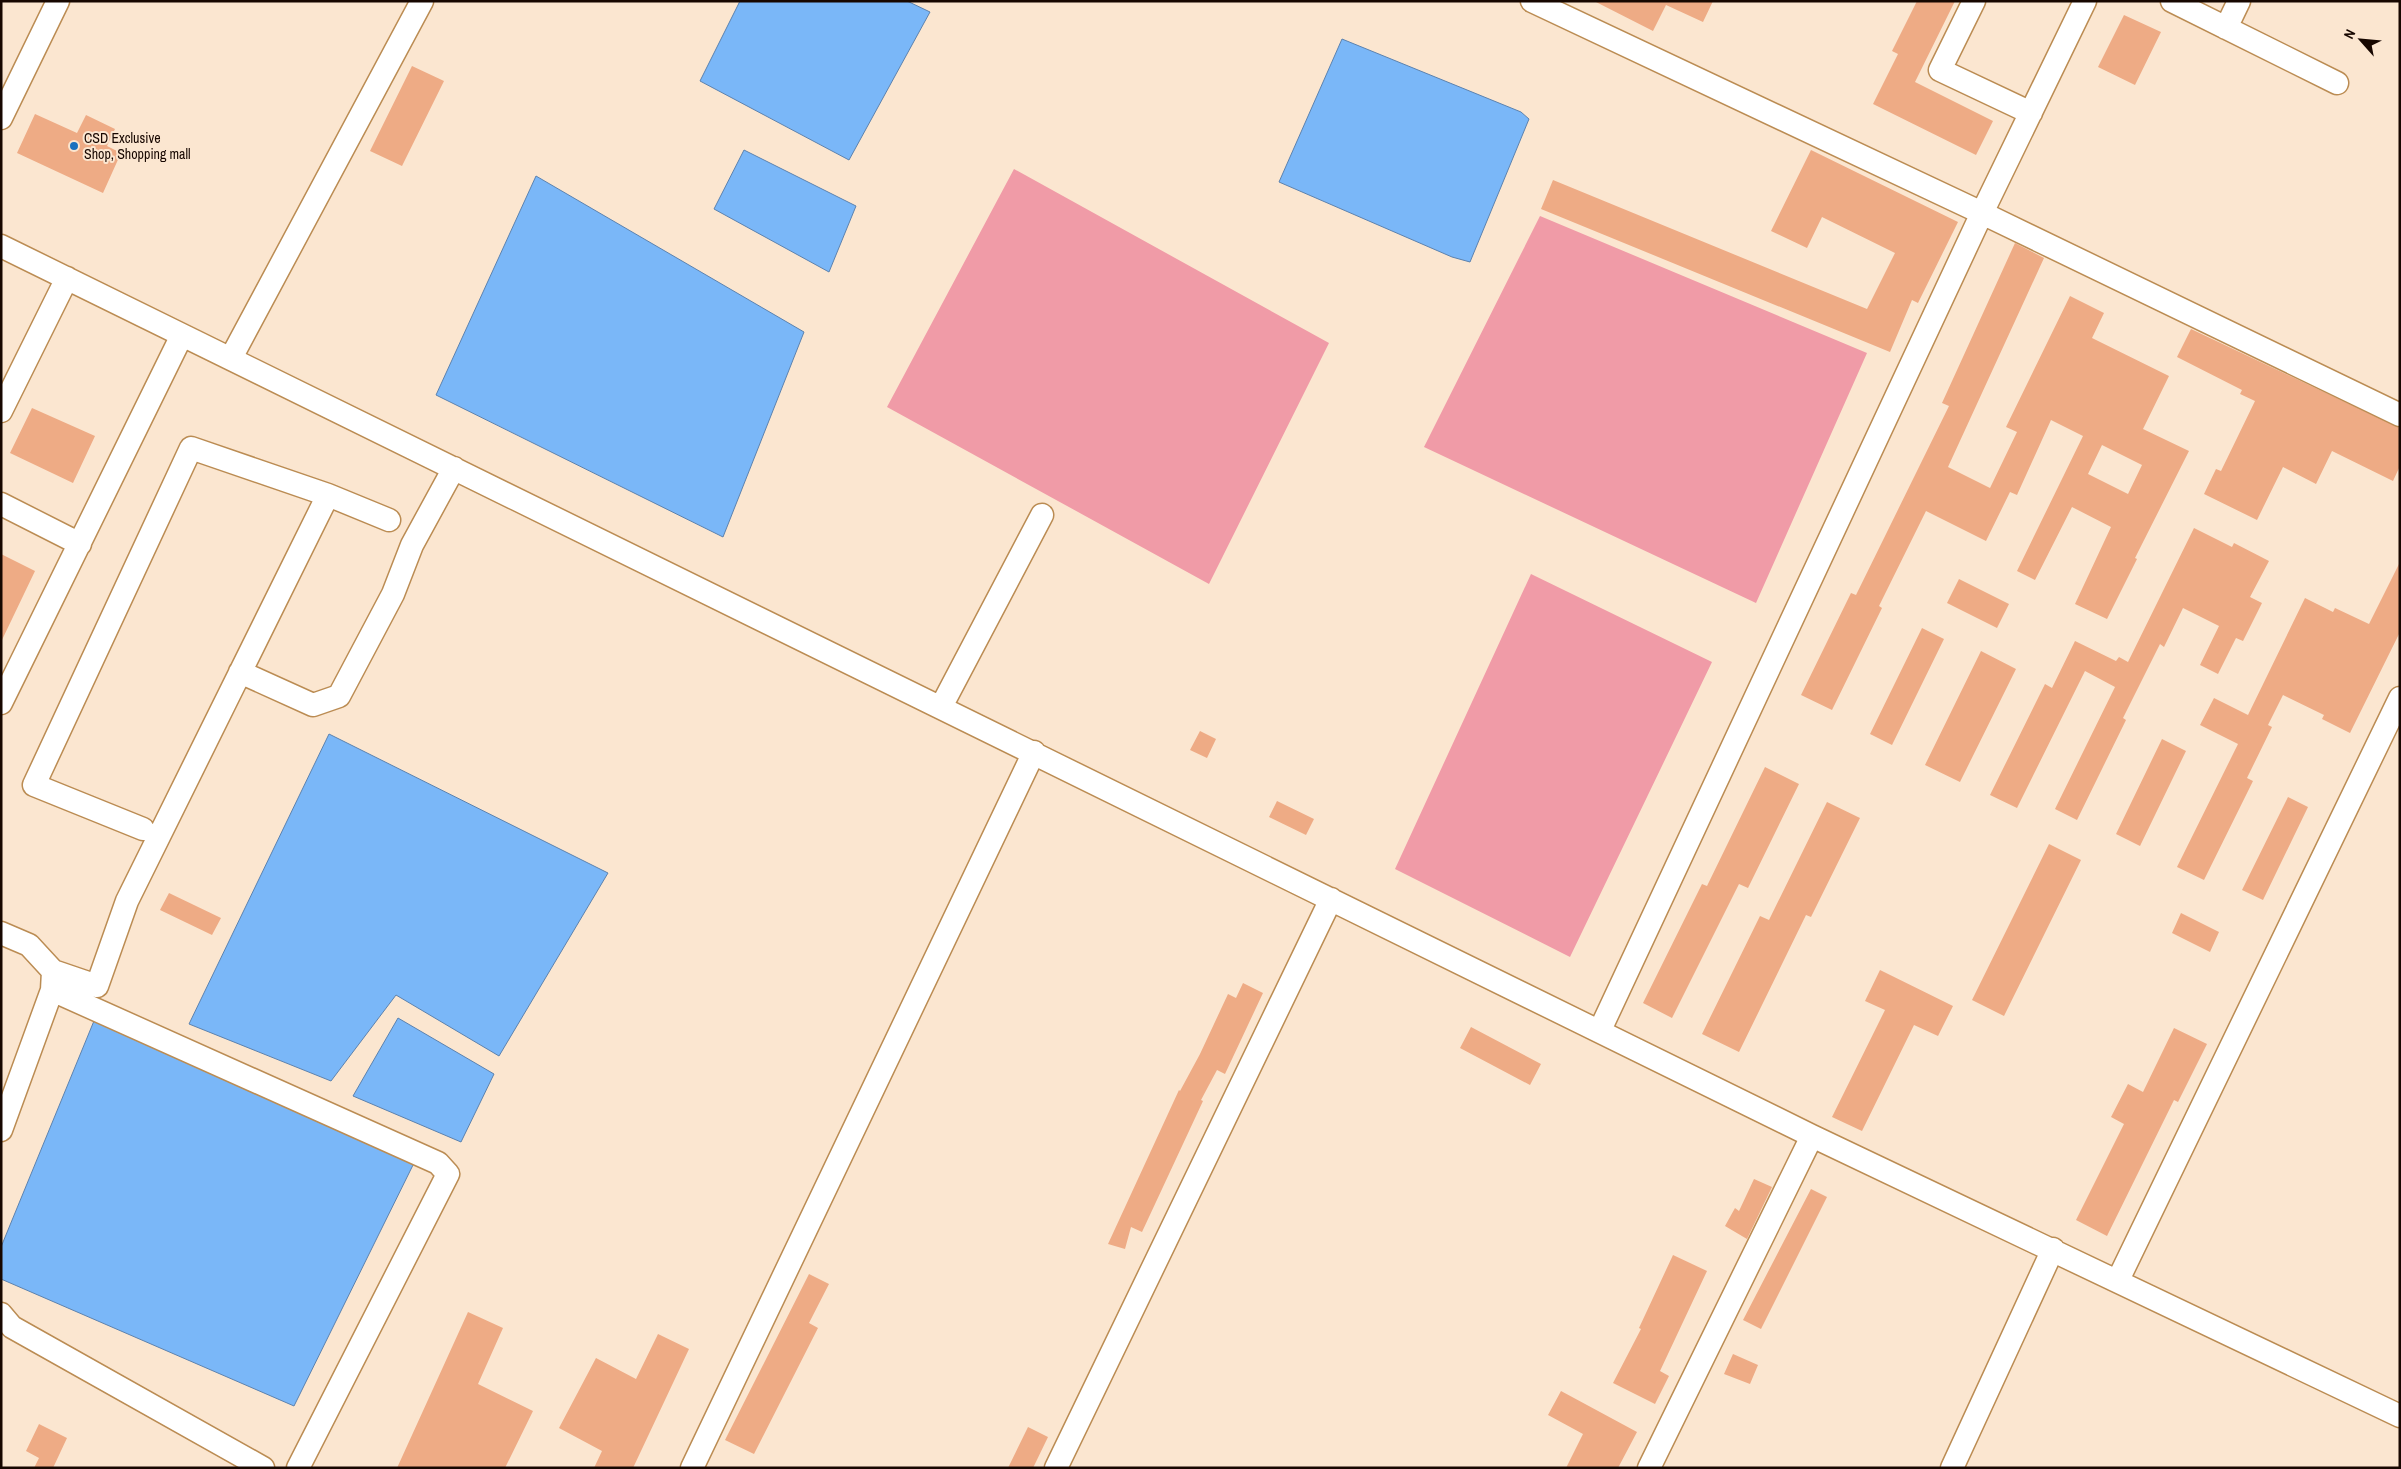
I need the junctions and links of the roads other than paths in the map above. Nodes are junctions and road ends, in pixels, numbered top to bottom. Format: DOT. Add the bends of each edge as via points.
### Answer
graph roads {
  1 [pos="58,1"];
  2 [pos="422,1"];
  3 [pos="1532,1"];
  4 [pos="1974,1"];
  5 [pos="2085,1"];
  6 [pos="2172,1"];
  7 [pos="2239,1"];
  8 [pos="2226,28"];
  9 [pos="2337,83"];
  10 [pos="2031,113"];
  11 [pos="1,118"];
  12 [pos="1982,213"];
  13 [pos="1,246"];
  14 [pos="67,278"];
  15 [pos="182,335"];
  16 [pos="231,358"];
  17 [pos="1,411"];
  18 [pos="2400,415"];
  19 [pos="454,468"];
  20 [pos="328,495"];
  21 [pos="1,504"];
  22 [pos="1042,515"];
  23 [pos="389,520"];
  24 [pos="80,544"];
  25 [pos="240,672"];
  26 [pos="2400,698"];
  27 [pos="1,703"];
  28 [pos="941,707"];
  29 [pos="1034,752"];
  30 [pos="143,829"];
  31 [pos="1331,899"];
  32 [pos="1,933"];
  33 [pos="52,981"];
  34 [pos="1600,1030"];
  35 [pos="1,1130"];
  36 [pos="1812,1136"];
  37 [pos="2053,1249"];
  38 [pos="2118,1280"];
  39 [pos="1,1314"];
  40 [pos="2400,1416"];
  41 [pos="263,1468"];
  42 [pos="298,1468"];
  43 [pos="692,1468"];
  44 [pos="1056,1468"];
  45 [pos="1649,1468"];
  46 [pos="1952,1468"];
  1 -- 11 [label="street"];
  2 -- 16 [label="street"];
  3 -- 12 [label="street"];
  4 -- 10 [label="street" via="1940,70"];
  5 -- 10 [label="street"];
  6 -- 8 [label="street"];
  7 -- 8 [label="street"];
  8 -- 9 [label="street"];
  10 -- 12 [label="street"];
  12 -- 18 [label="street"];
  12 -- 34 [label="street"];
  13 -- 14 [label="street"];
  14 -- 15 [label="street"];
  14 -- 17 [label="street"];
  15 -- 16 [label="street"];
  15 -- 24 [label="street"];
  16 -- 19 [label="street"];
  19 -- 25 [label="street" via="412,545 393,594 339,696 313,705"];
  19 -- 28 [label="street"];
  20 -- 23 [label="street"];
  20 -- 25 [label="street"];
  20 -- 30 [label="street" via="192,448 34,784"];
  21 -- 24 [label="street"];
  22 -- 28 [label="street"];
  24 -- 27 [label="street"];
  25 -- 33 [label="street" via="127,901 97,986"];
  26 -- 38 [label="street"];
  28 -- 29 [label="street"];
  29 -- 31 [label="street"];
  29 -- 43 [label="street"];
  31 -- 34 [label="street"];
  31 -- 44 [label="street"];
  32 -- 33 [label="street" via="30,945"];
  33 -- 35 [label="street"];
  33 -- 42 [label="street" via="438,1163 448,1174"];
  34 -- 36 [label="street"];
  36 -- 37 [label="street"];
  36 -- 45 [label="street"];
  37 -- 38 [label="street"];
  37 -- 46 [label="street"];
  38 -- 40 [label="street"];
  39 -- 41 [label="street" via="12,1327"];
}
